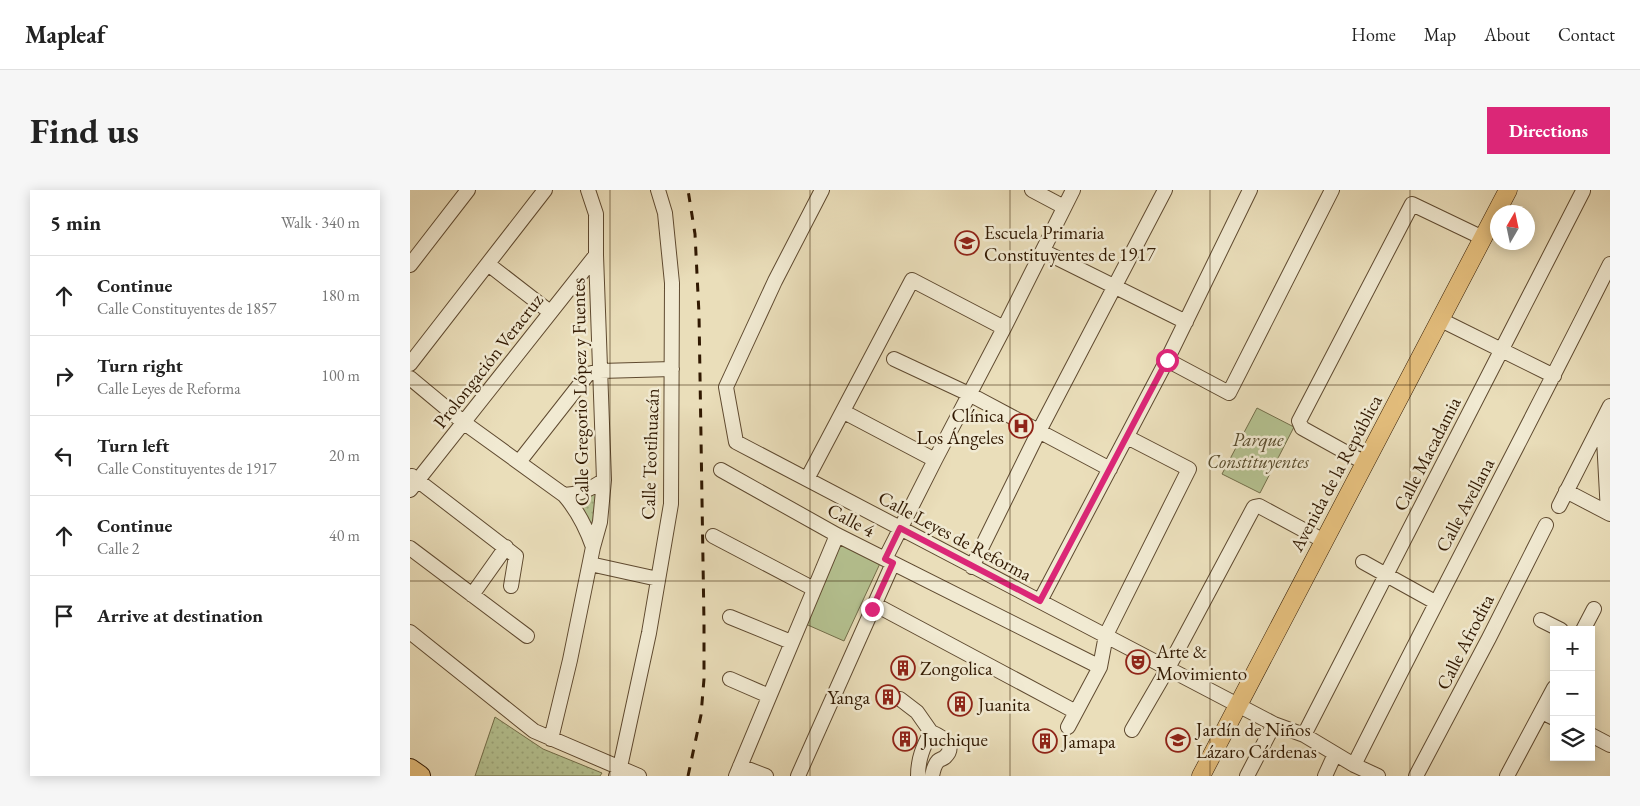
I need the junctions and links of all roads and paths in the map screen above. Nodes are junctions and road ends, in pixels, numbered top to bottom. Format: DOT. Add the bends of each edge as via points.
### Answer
graph roads {
  1 [pos="468,190"];
  2 [pos="545,190"];
  3 [pos="588,190"];
  4 [pos="658,190"];
  5 [pos="822,190"];
  6 [pos="1032,190"];
  7 [pos="1073,190"];
  8 [pos="1165,190"];
  9 [pos="1250,190"];
  10 [pos="1332,190"];
  11 [pos="1508,190"];
  12 [pos="1583,191"];
  13 [pos="1064,207"];
  14 [pos="1483,238"];
  15 [pos="1043,251"];
  16 [pos="596,255"];
  17 [pos="488,264"];
  18 [pos="1610,264"];
  19 [pos="410,265"];
  20 [pos="1114,287"];
  21 [pos="550,312"];
  22 [pos="1441,320"];
  23 [pos="1186,322"];
  24 [pos="1004,328"];
  25 [pos="1502,351"];
  26 [pos="894,359"];
  27 [pos="1167,360"];
  28 [pos="410,364"];
  29 [pos="672,369"];
  30 [pos="600,371"];
  31 [pos="1554,376"];
  32 [pos="410,378"];
  33 [pos="969,394"];
  34 [pos="1610,406"];
  35 [pos="844,412"];
  36 [pos="1603,419"];
  37 [pos="463,422"];
  38 [pos="1039,431"];
  39 [pos="1127,437"];
  40 [pos="934,460"];
  41 [pos="518,462"];
  42 [pos="1364,463"];
  43 [pos="1110,469"];
  44 [pos="721,470"];
  45 [pos="807,479"];
  46 [pos="604,480"];
  47 [pos="413,482"];
  48 [pos="1566,491"];
  49 [pos="564,495"];
  50 [pos="1559,506"];
  51 [pos="1609,514"];
  52 [pos="1546,525"];
  53 [pos="900,528"];
  54 [pos="837,535"];
  55 [pos="713,536"];
  56 [pos="1324,541"];
  57 [pos="593,547"];
  58 [pos="410,548"];
  59 [pos="506,548"];
  60 [pos="889,561"];
  61 [pos="1363,562"];
  62 [pos="590,564"];
  63 [pos="972,567"];
  64 [pos="1386,574"];
  65 [pos="658,579"];
  66 [pos="511,586"];
  67 [pos="814,589"];
  68 [pos="472,594"];
  69 [pos="1040,601"];
  70 [pos="1435,602"];
  71 [pos="874,604"];
  72 [pos="1594,609"];
  73 [pos="730,617"];
  74 [pos="1541,620"];
  75 [pos="1552,626"];
  76 [pos="1585,626"];
  77 [pos="410,632"];
  78 [pos="1106,635"];
  79 [pos="527,636"];
  80 [pos="791,642"];
  81 [pos="1100,667"];
  82 [pos="1168,668"];
  83 [pos="730,679"];
  84 [pos="768,696"];
  85 [pos="900,699"];
  86 [pos="1238,705"];
  87 [pos="1076,712"];
  88 [pos="1548,715"];
  89 [pos="1274,724"];
  90 [pos="1068,727"];
  91 [pos="1132,730"];
  92 [pos="931,732"];
  93 [pos="1304,734"];
  94 [pos="1595,737"];
  95 [pos="551,739"];
  96 [pos="1610,745"];
  97 [pos="1335,754"];
  98 [pos="1354,764"];
  99 [pos="410,769"];
  100 [pos="738,771"];
  101 [pos="618,772"];
  102 [pos="420,776"];
  103 [pos="639,776"];
  104 [pos="766,776"];
  105 [pos="798,776"];
  106 [pos="918,776"];
  107 [pos="932,776"];
  108 [pos="1201,776"];
  109 [pos="1247,776"];
  110 [pos="1325,776"];
  111 [pos="1378,776"];
  112 [pos="1416,776"];
  113 [pos="1507,776"];
  1 -- 19 [label="street"];
  2 -- 17 [label="street"];
  3 -- 16 [label="street, Calle Gregorio López y Fuentes" via="596,214"];
  4 -- 29 [label="street, Calle Teotihuacán" via="665,213 672,282"];
  5 -- 45 [label="street, Calle Leyes de Reforma" via="774,281 726,387 736,442"];
  6 -- 13 [label="street"];
  7 -- 13 [label="street"];
  8 -- 20 [label="street"];
  9 -- 23 [label="street"];
  10 -- 27 [label="street" via="1229,393"];
  11 -- 14 [label="main road, Avenida de la República"];
  12 -- 25 [label="street, Calle Macadamia"];
  13 -- 15 [label="street"];
  14 -- 22 [label="main road, Avenida de la República"];
  14 -- 42 [label="street" via="1412,204 1299,421 1302,428"];
  15 -- 20 [label="street"];
  15 -- 24 [label="street"];
  16 -- 21 [label="street, Prolongación Veracruz"];
  16 -- 30 [label="street, Calle Gregorio López y Fuentes"];
  17 -- 21 [label="street"];
  17 -- 28 [label="street"];
  18 -- 31 [label="street, Calle Avellana"];
  20 -- 23 [label="street"];
  20 -- 38 [label="street"];
  21 -- 37 [label="street, Prolongación Veracruz"];
  22 -- 25 [label="street"];
  22 -- 42 [label="main road, Avenida de la República"];
  23 -- 27 [label="street"];
  24 -- 33 [label="street"];
  24 -- 35 [label="street" via="912,280"];
  25 -- 31 [label="street"];
  25 -- 64 [label="street, Calle Macadamia"];
  26 -- 33 [label="street"];
  27 -- 39 [label="street"];
  29 -- 30 [label="street"];
  29 -- 65 [label="street, Calle Teotihuacán" via="671,504"];
  30 -- 41 [label="street" via="588,374"];
  30 -- 46 [label="street, Calle Gregorio López y Fuentes"];
  31 -- 70 [label="street, Calle Avellana"];
  32 -- 37 [label="street"];
  33 -- 38 [label="street"];
  33 -- 40 [label="street"];
  34 -- 36 [label="street"];
  35 -- 40 [label="street"];
  35 -- 45 [label="street"];
  36 -- 48 [label="street"];
  36 -- 51 [label="street"];
  37 -- 41 [label="street"];
  37 -- 47 [label="street, Prolongación Veracruz"];
  38 -- 43 [label="street"];
  38 -- 63 [label="street"];
  39 -- 43 [label="street"];
  39 -- 78 [label="street" via="1189,469"];
  40 -- 53 [label="street"];
  41 -- 49 [label="street"];
  42 -- 56 [label="main road, Avenida de la República"];
  43 -- 69 [label="street"];
  44 -- 54 [label="street, Calle 4"];
  45 -- 53 [label="street, Calle Leyes de Reforma"];
  46 -- 49 [label="street" via="578,494"];
  46 -- 57 [label="street, Calle Gregorio López y Fuentes" via="600,522"];
  47 -- 59 [label="street"];
  48 -- 50 [label="street"];
  48 -- 51 [label="street"];
  49 -- 57 [label="street" via="584,522"];
  52 -- 112 [label="street, Calle Afrodita"];
  53 -- 60 [label="street"];
  53 -- 63 [label="street, Calle Leyes de Reforma"];
  54 -- 60 [label="street, Calle 4"];
  54 -- 67 [label="street"];
  55 -- 67 [label="street"];
  56 -- 82 [label="street" via="1259,506 1254,507"];
  56 -- 86 [label="main road, Avenida de la República"];
  57 -- 62 [label="street, Calle Gregorio López y Fuentes"];
  58 -- 68 [label="street"];
  59 -- 66 [label="street" via="516,556"];
  59 -- 68 [label="street"];
  60 -- 71 [label="street"];
  60 -- 81 [label="street, Calle 4"];
  61 -- 64 [label="street"];
  62 -- 65 [label="street"];
  62 -- 95 [label="street, Calle Gregorio López y Fuentes"];
  63 -- 69 [label="street, Calle Leyes de Reforma"];
  64 -- 70 [label="street"];
  64 -- 93 [label="street, Calle Macadamia"];
  65 -- 101 [label="street, Calle Teotihuacán"];
  67 -- 80 [label="street"];
  68 -- 79 [label="street"];
  69 -- 78 [label="street, Calle Leyes de Reforma"];
  70 -- 98 [label="street, Calle Avellana"];
  71 -- 87 [label="street"];
  71 -- 105 [label="street"];
  72 -- 76 [label="street"];
  73 -- 80 [label="street"];
  74 -- 75 [label="street"];
  77 -- 95 [label="street" via="534,731"];
  78 -- 81 [label="street"];
  78 -- 82 [label="street, Calle Leyes de Reforma"];
  80 -- 84 [label="street"];
  81 -- 87 [label="street"];
  82 -- 86 [label="street, Calle Leyes de Reforma"];
  82 -- 91 [label="street"];
  83 -- 84 [label="street"];
  84 -- 100 [label="street"];
  85 -- 92 [label="street" via="917,712"];
  86 -- 89 [label="street, Calle Leyes de Reforma"];
  86 -- 108 [label="main road, Avenida de la República"];
  87 -- 90 [label="street"];
  88 -- 113 [label="street"];
  89 -- 93 [label="street, Calle Leyes de Reforma"];
  89 -- 109 [label="street"];
  92 -- 106 [label="street" via="921,749"];
  92 -- 107 [label="street" via="942,736 950,750 938,761"];
  93 -- 97 [label="street, Calle Leyes de Reforma"];
  94 -- 96 [label="street"];
  95 -- 101 [label="street"];
  97 -- 98 [label="street, Calle Leyes de Reforma"];
  97 -- 110 [label="street"];
  98 -- 111 [label="street, Calle Leyes de Reforma"];
  99 -- 102 [label="highway"];
  100 -- 104 [label="street"];
  101 -- 103 [label="street"];
}
